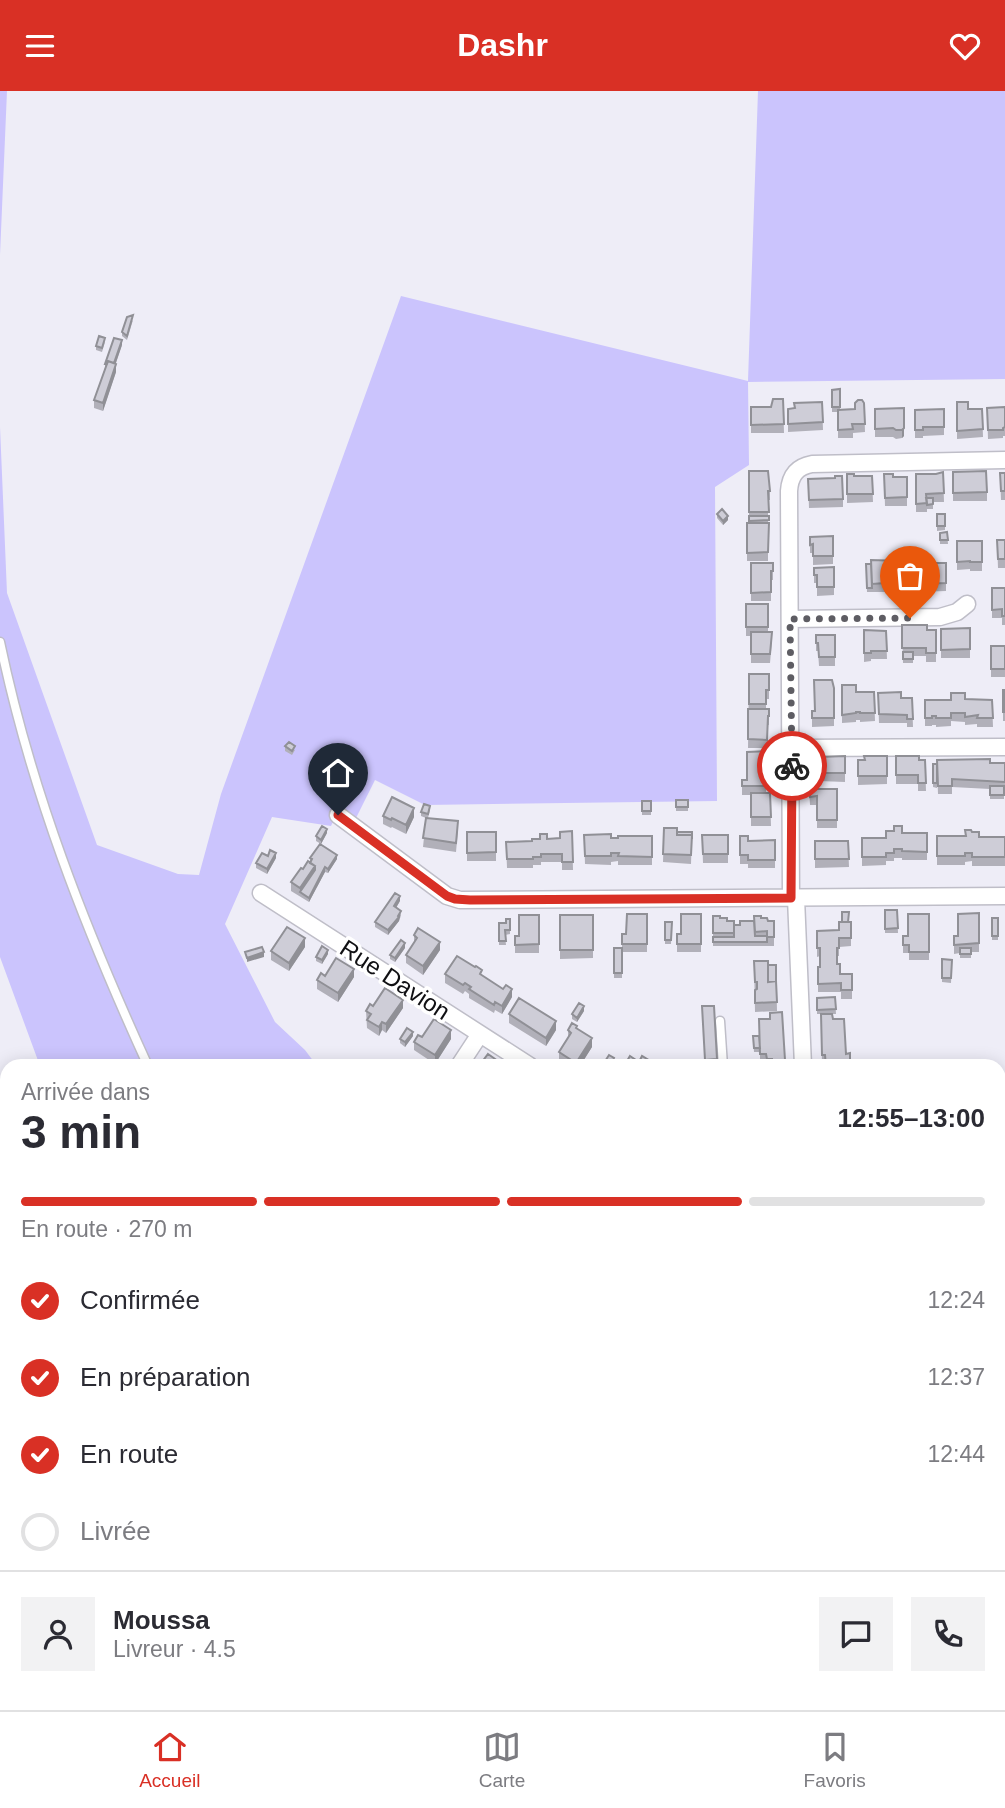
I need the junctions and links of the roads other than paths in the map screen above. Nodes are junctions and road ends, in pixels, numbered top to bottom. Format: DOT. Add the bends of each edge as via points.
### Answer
graph roads {
  1 [pos="1005,460"];
  2 [pos="967,604"];
  3 [pos="790,619"];
  4 [pos="0,642"];
  5 [pos="1005,747"];
  6 [pos="792,748"];
  7 [pos="338,815"];
  8 [pos="261,893"];
  9 [pos="1005,896"];
  10 [pos="794,898"];
  11 [pos="720,1021"];
  12 [pos="480,1034"];
  13 [pos="145,1059"];
  14 [pos="464,1059"];
  15 [pos="519,1059"];
  16 [pos="723,1059"];
  17 [pos="803,1059"];
  1 -- 3 [label="street" via="802,467 794,473 789,491"];
  2 -- 3 [label="street" via="940,617"];
  3 -- 6 [label="street"];
  4 -- 13 [label="lane" via="26,747 67,876"];
  5 -- 6 [label="street"];
  6 -- 10 [label="street"];
  7 -- 10 [label="street" via="455,899"];
  8 -- 12 [label="street, Rue Davion"];
  9 -- 10 [label="street"];
  10 -- 17 [label="street"];
  11 -- 16 [label="lane"];
  12 -- 14 [label="street"];
  12 -- 15 [label="street, Rue Davion"];
}
